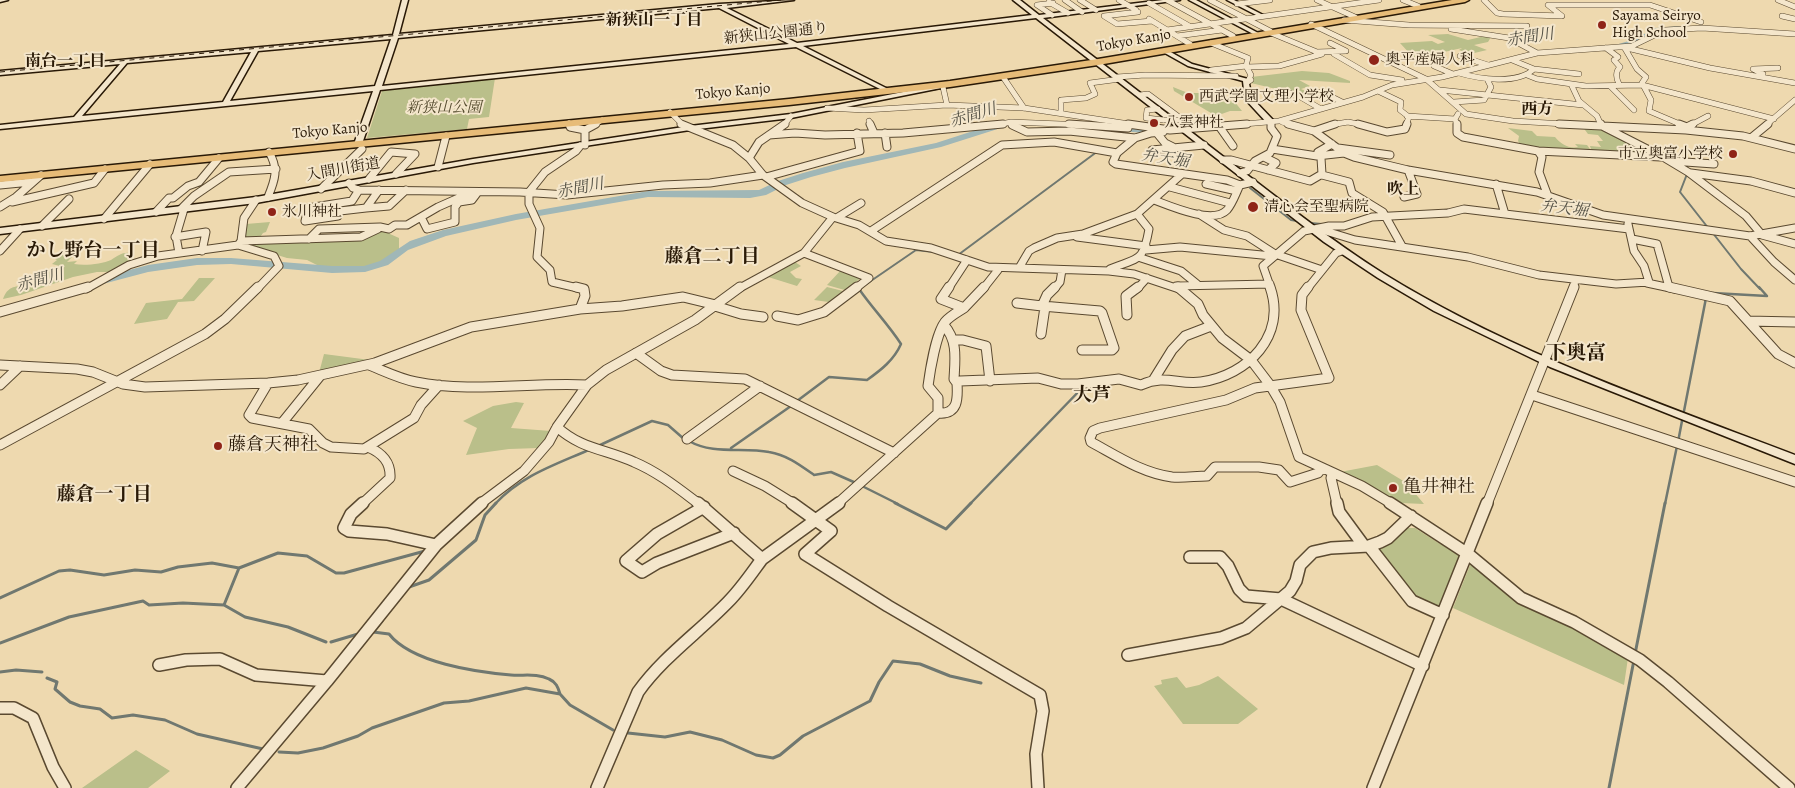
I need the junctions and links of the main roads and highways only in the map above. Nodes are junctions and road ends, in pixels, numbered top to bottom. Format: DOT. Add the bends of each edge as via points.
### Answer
graph roads {
  1 [pos="1453,0"];
  2 [pos="1465,0"];
  3 [pos="1313,24"];
  4 [pos="1257,34"];
  5 [pos="1096,61"];
  6 [pos="947,84"];
  7 [pos="670,113"];
  8 [pos="360,145"];
  9 [pos="0,178"];
  1 -- 3 [label="highway, Tokyo Kanjo"];
  2 -- 3 [label="highway, Tokyo Kanjo"];
  3 -- 4 [label="highway, Tokyo Kanjo"];
  4 -- 5 [label="highway, Tokyo Kanjo"];
  4 -- 5 [label="highway, Tokyo Kanjo"];
  5 -- 6 [label="highway, Tokyo Kanjo"];
  5 -- 6 [label="highway, Tokyo Kanjo"];
  6 -- 7 [label="highway, Tokyo Kanjo"];
  6 -- 7 [label="highway, Tokyo Kanjo" via="914,91"];
  7 -- 8 [label="highway, Tokyo Kanjo"];
  7 -- 8 [label="highway, Tokyo Kanjo"];
  8 -- 9 [label="highway, Tokyo Kanjo"];
  8 -- 9 [label="highway, Tokyo Kanjo"];
}
